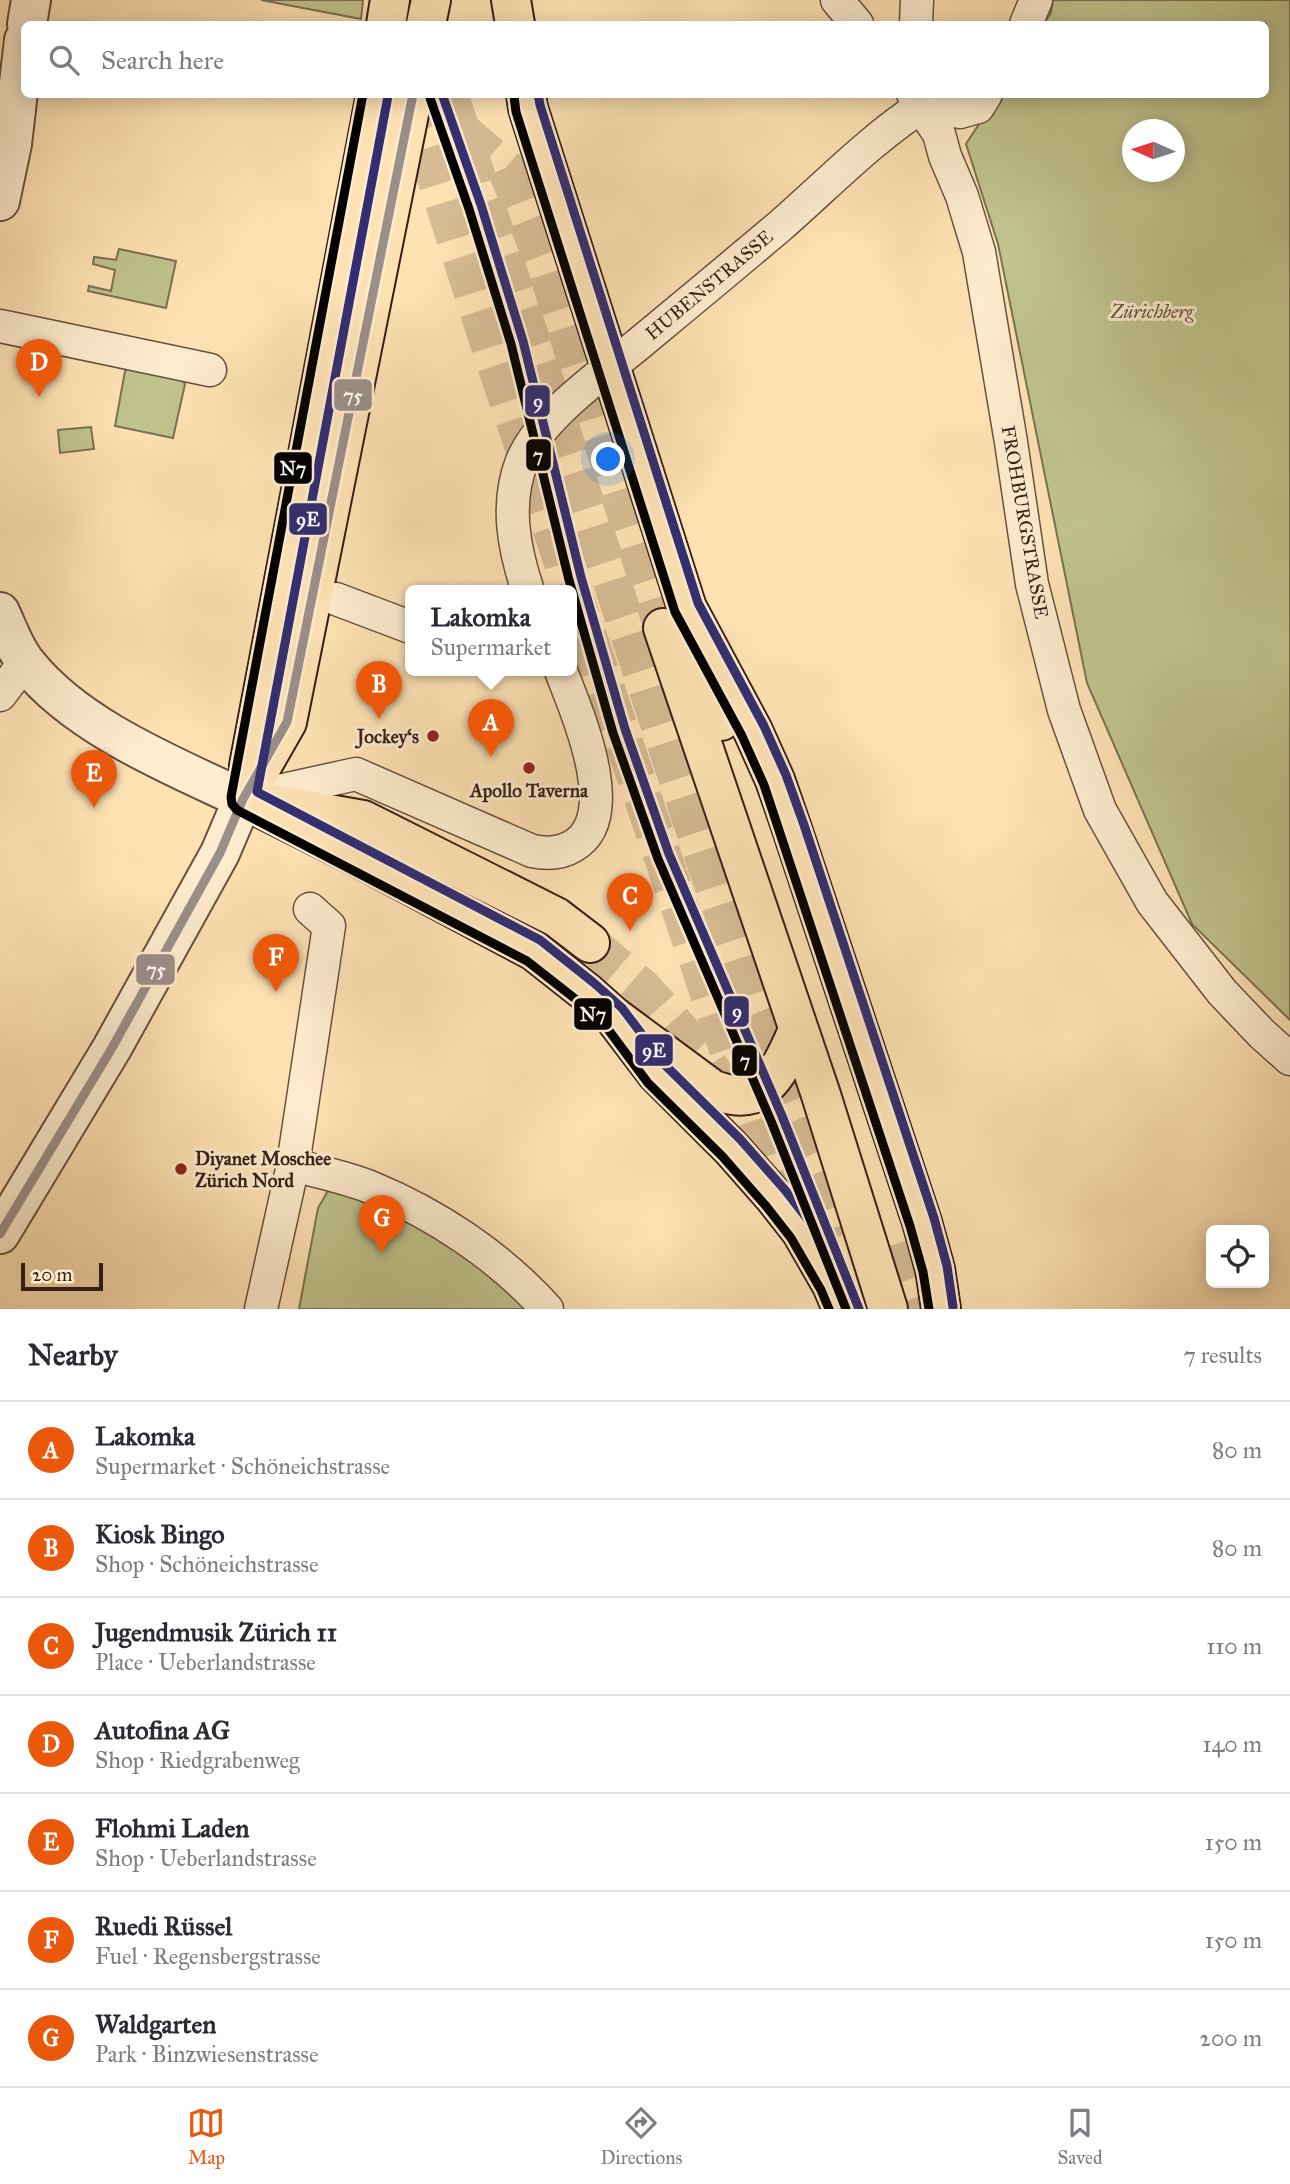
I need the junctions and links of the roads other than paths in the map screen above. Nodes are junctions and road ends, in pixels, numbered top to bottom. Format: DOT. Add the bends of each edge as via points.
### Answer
graph roads {
  1 [pos="32,0"];
  2 [pos="390,0"];
  3 [pos="431,0"];
  4 [pos="511,0"];
  5 [pos="837,0"];
  6 [pos="917,0"];
  7 [pos="1036,0"];
  8 [pos="28,21"];
  9 [pos="386,21"];
  10 [pos="427,21"];
  11 [pos="514,21"];
  12 [pos="855,21"];
  13 [pos="916,21"];
  14 [pos="1027,21"];
  15 [pos="21,67"];
  16 [pos="375,98"];
  17 [pos="411,98"];
  18 [pos="527,98"];
  19 [pos="984,98"];
  20 [pos="918,100"];
  21 [pos="0,201"];
  22 [pos="0,326"];
  23 [pos="610,366"];
  24 [pos="210,370"];
  25 [pos="526,585"];
  26 [pos="336,599"];
  27 [pos="0,612"];
  28 [pos="675,618"];
  29 [pos="405,625"];
  30 [pos="25,662"];
  31 [pos="563,677"];
  32 [pos="0,695"];
  33 [pos="243,799"];
  34 [pos="310,909"];
  35 [pos="590,943"];
  36 [pos="613,1016"];
  37 [pos="799,1030"];
  38 [pos="1290,1059"];
  39 [pos="293,1165"];
  40 [pos="0,1234"];
  41 [pos="896,1244"];
  42 [pos="261,1309"];
  43 [pos="547,1309"];
  44 [pos="842,1309"];
  45 [pos="888,1309"];
  46 [pos="941,1309"];
  1 -- 8 [label="street"];
  2 -- 9 [label="main road"];
  3 -- 10 [label="main road"];
  4 -- 11 [label="main road"];
  5 -- 12 [label="street"];
  6 -- 13 [label="street"];
  7 -- 14 [label="street"];
  15 -- 21 [label="street"];
  16 -- 33 [label="main road"];
  17 -- 33 [label="main road" via="287,722"];
  18 -- 23 [label="main road"];
  19 -- 20 [label="street" via="978,107 960,111"];
  20 -- 23 [label="street, HUBENSTRASSE" via="779,226"];
  20 -- 38 [label="street, FROHBURGSTRASSE" via="939,134 979,252 1032,584 1064,710 1100,810 1152,901 1222,992"];
  22 -- 24 [label="street"];
  23 -- 25 [label="street, HUBENSTRASSE" via="550,422 523,460 512,511 514,540"];
  23 -- 28 [label="main road"];
  26 -- 29 [label="street"];
  27 -- 30 [label="street"];
  28 -- 37 [label="main road"];
  28 -- 41 [label="main road" via="723,727"];
  28 -- 46 [label="main road" via="753,731 775,780 922,1222"];
  30 -- 32 [label="street"];
  30 -- 33 [label="street" via="50,690 88,718 163,762"];
  31 -- 33 [label="street" via="591,756 596,800 586,834 567,850 532,851 356,774"];
  33 -- 35 [label="main road" via="363,820 556,917"];
  33 -- 36 [label="main road" via="534,951"];
  33 -- 40 [label="street" via="220,853 112,1048"];
  34 -- 39 [label="street" via="329,926"];
  36 -- 37 [label="main road" via="713,1090 732,1096 753,1094 765,1085 778,1071"];
  36 -- 44 [label="main road" via="657,1073 757,1177 801,1231"];
  37 -- 45 [label="main road"];
  39 -- 42 [label="street"];
  39 -- 43 [label="street" via="368,1186 440,1221 493,1259"];
}
